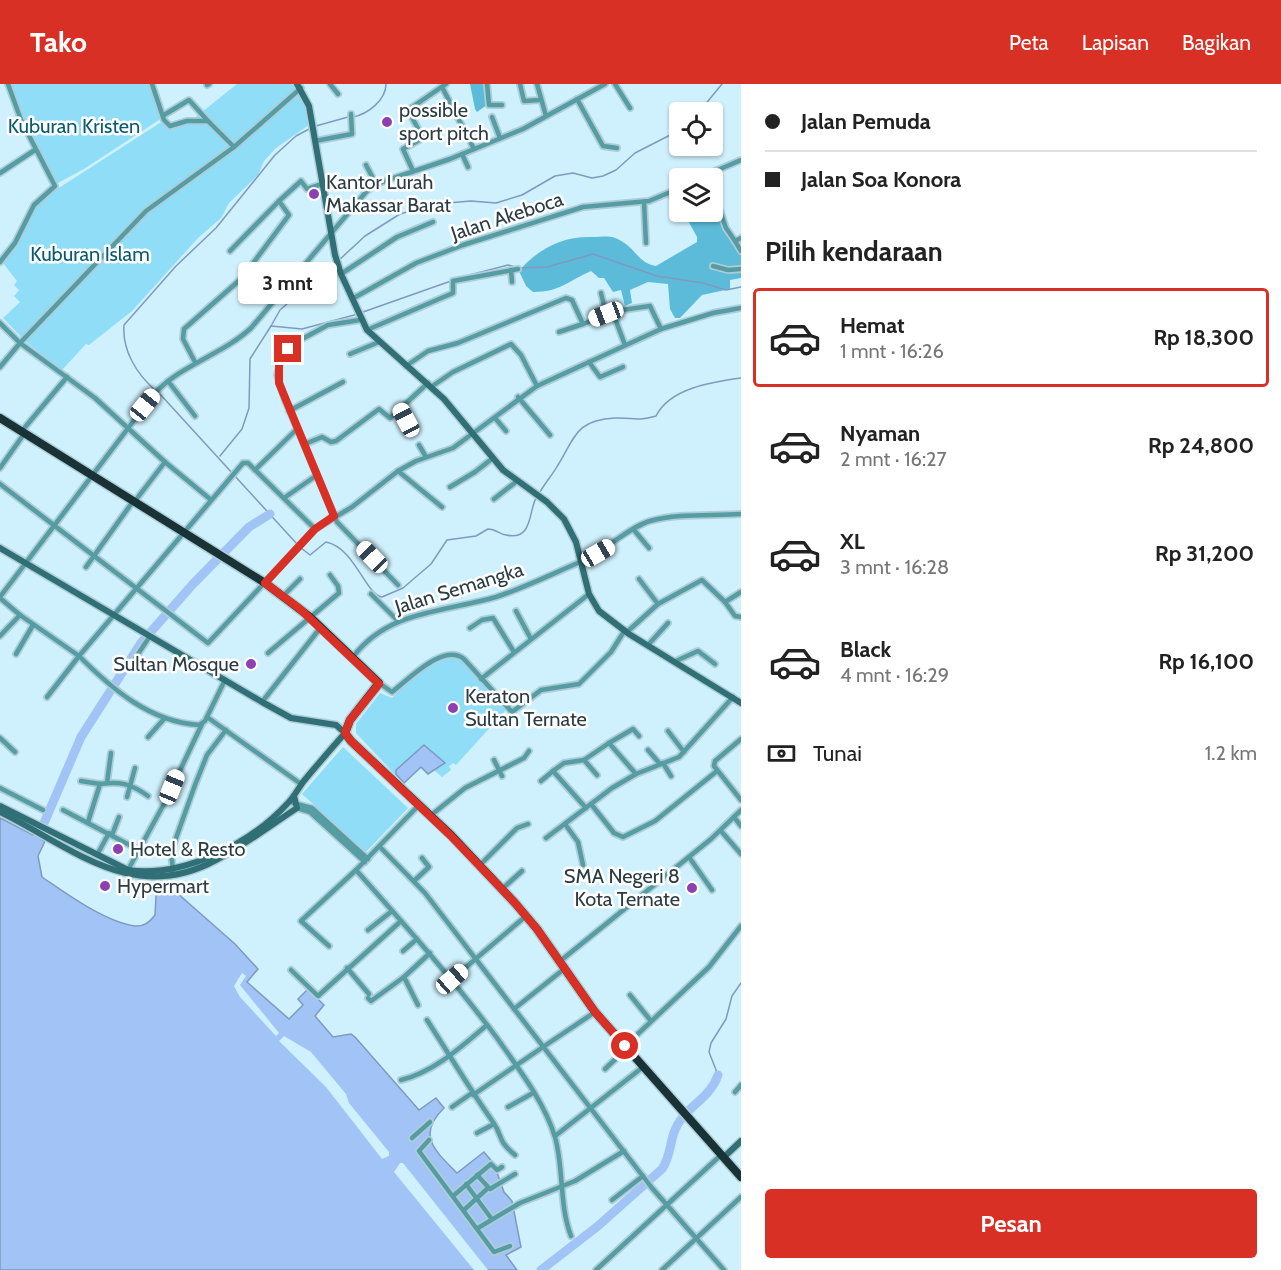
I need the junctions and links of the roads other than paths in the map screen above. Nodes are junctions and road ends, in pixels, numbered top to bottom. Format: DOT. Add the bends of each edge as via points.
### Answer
graph roads {
  1 [pos="8,84"];
  2 [pos="152,84"];
  3 [pos="330,84"];
  4 [pos="487,84"];
  5 [pos="520,84"];
  6 [pos="537,84"];
  7 [pos="605,84"];
  8 [pos="615,84"];
  9 [pos="444,85"];
  10 [pos="299,86"];
  11 [pos="338,94"];
  12 [pos="577,99"];
  13 [pos="540,100"];
  14 [pos="502,105"];
  15 [pos="630,108"];
  16 [pos="351,114"];
  17 [pos="164,115"];
  18 [pos="546,116"];
  19 [pos="492,117"];
  20 [pos="208,121"];
  21 [pos="593,133"];
  22 [pos="500,138"];
  23 [pos="587,138"];
  24 [pos="315,141"];
  25 [pos="234,147"];
  26 [pos="617,148"];
  27 [pos="474,149"];
  28 [pos="35,150"];
  29 [pos="462,154"];
  30 [pos="739,161"];
  31 [pos="366,165"];
  32 [pos="741,166"];
  33 [pos="468,167"];
  34 [pos="723,168"];
  35 [pos="413,171"];
  36 [pos="0,173"];
  37 [pos="322,184"];
  38 [pos="376,184"];
  39 [pos="669,193"];
  40 [pos="279,201"];
  41 [pos="644,202"];
  42 [pos="723,219"];
  43 [pos="433,222"];
  44 [pos="331,234"];
  45 [pos="741,238"];
  46 [pos="735,241"];
  47 [pos="646,243"];
  48 [pos="230,251"];
  49 [pos="741,251"];
  50 [pos="2,255"];
  51 [pos="0,262"];
  52 [pos="713,266"];
  53 [pos="518,269"];
  54 [pos="741,269"];
  55 [pos="511,270"];
  56 [pos="340,271"];
  57 [pos="512,282"];
  58 [pos="601,293"];
  59 [pos="352,299"];
  60 [pos="741,308"];
  61 [pos="613,313"];
  62 [pos="606,314"];
  63 [pos="359,315"];
  64 [pos="0,323"];
  65 [pos="582,324"];
  66 [pos="661,329"];
  67 [pos="367,330"];
  68 [pos="559,332"];
  69 [pos="379,342"];
  70 [pos="20,343"];
  71 [pos="625,345"];
  72 [pos="350,354"];
  73 [pos="195,362"];
  74 [pos="589,362"];
  75 [pos="406,366"];
  76 [pos="623,367"];
  77 [pos="0,368"];
  78 [pos="67,377"];
  79 [pos="168,381"];
  80 [pos="343,382"];
  81 [pos="430,385"];
  82 [pos="537,386"];
  83 [pos="518,397"];
  84 [pos="400,409"];
  85 [pos="290,411"];
  86 [pos="195,416"];
  87 [pos="0,418"];
  88 [pos="495,418"];
  89 [pos="128,429"];
  90 [pos="297,429"];
  91 [pos="506,431"];
  92 [pos="412,432"];
  93 [pos="22,433"];
  94 [pos="474,434"];
  95 [pos="550,435"];
  96 [pos="305,444"];
  97 [pos="419,445"];
  98 [pos="426,457"];
  99 [pos="493,458"];
  100 [pos="165,462"];
  101 [pos="0,468"];
  102 [pos="255,470"];
  103 [pos="398,471"];
  104 [pos="92,475"];
  105 [pos="317,475"];
  106 [pos="517,481"];
  107 [pos="0,484"];
  108 [pos="450,487"];
  109 [pos="284,498"];
  110 [pos="210,499"];
  111 [pos="494,499"];
  112 [pos="134,501"];
  113 [pos="442,507"];
  114 [pos="741,514"];
  115 [pos="334,516"];
  116 [pos="53,524"];
  117 [pos="315,529"];
  118 [pos="183,530"];
  119 [pos="634,530"];
  120 [pos="0,548"];
  121 [pos="649,548"];
  122 [pos="94,556"];
  123 [pos="583,561"];
  124 [pos="25,562"];
  125 [pos="86,567"];
  126 [pos="330,575"];
  127 [pos="300,579"];
  128 [pos="639,579"];
  129 [pos="265,583"];
  130 [pos="398,585"];
  131 [pos="136,588"];
  132 [pos="741,592"];
  133 [pos="371,594"];
  134 [pos="589,594"];
  135 [pos="283,596"];
  136 [pos="0,597"];
  137 [pos="725,602"];
  138 [pos="658,604"];
  139 [pos="516,611"];
  140 [pos="112,614"];
  141 [pos="20,615"];
  142 [pos="310,617"];
  143 [pos="741,617"];
  144 [pos="398,621"];
  145 [pos="668,623"];
  146 [pos="33,625"];
  147 [pos="321,627"];
  148 [pos="470,628"];
  149 [pos="626,631"];
  150 [pos="148,635"];
  151 [pos="0,636"];
  152 [pos="531,639"];
  153 [pos="648,645"];
  154 [pos="514,652"];
  155 [pos="268,653"];
  156 [pos="16,654"];
  157 [pos="79,656"];
  158 [pos="352,657"];
  159 [pos="134,660"];
  160 [pos="676,661"];
  161 [pos="715,664"];
  162 [pos="481,679"];
  163 [pos="224,682"];
  164 [pos="379,684"];
  165 [pos="47,697"];
  166 [pos="733,697"];
  167 [pos="262,702"];
  168 [pos="741,702"];
  169 [pos="207,717"];
  170 [pos="164,719"];
  171 [pos="350,720"];
  172 [pos="202,724"];
  173 [pos="336,725"];
  174 [pos="226,729"];
  175 [pos="668,731"];
  176 [pos="345,733"];
  177 [pos="639,736"];
  178 [pos="148,737"];
  179 [pos="0,738"];
  180 [pos="741,739"];
  181 [pos="609,743"];
  182 [pos="648,750"];
  183 [pos="529,751"];
  184 [pos="684,752"];
  185 [pos="15,753"];
  186 [pos="111,753"];
  187 [pos="494,760"];
  188 [pos="584,760"];
  189 [pos="662,764"];
  190 [pos="135,768"];
  191 [pos="498,770"];
  192 [pos="553,771"];
  193 [pos="717,771"];
  194 [pos="636,774"];
  195 [pos="597,775"];
  196 [pos="502,776"];
  197 [pos="671,776"];
  198 [pos="542,781"];
  199 [pos="81,782"];
  200 [pos="107,783"];
  201 [pos="100,784"];
  202 [pos="301,784"];
  203 [pos="131,785"];
  204 [pos="0,788"];
  205 [pos="148,796"];
  206 [pos="127,797"];
  207 [pos="741,800"];
  208 [pos="296,802"];
  209 [pos="0,806"];
  210 [pos="418,806"];
  211 [pos="589,806"];
  212 [pos="43,810"];
  213 [pos="63,810"];
  214 [pos="741,810"];
  215 [pos="0,812"];
  216 [pos="430,816"];
  217 [pos="734,817"];
  218 [pos="119,818"];
  219 [pos="88,822"];
  220 [pos="528,824"];
  221 [pos="565,824"];
  222 [pos="34,826"];
  223 [pos="741,826"];
  224 [pos="720,831"];
  225 [pos="49,834"];
  226 [pos="111,834"];
  227 [pos="546,838"];
  228 [pos="380,847"];
  229 [pos="139,850"];
  230 [pos="741,854"];
  231 [pos="97,855"];
  232 [pos="689,857"];
  233 [pos="422,858"];
  234 [pos="366,860"];
  235 [pos="583,865"];
  236 [pos="480,866"];
  237 [pos="116,868"];
  238 [pos="128,870"];
  239 [pos="356,870"];
  240 [pos="522,871"];
  241 [pos="171,872"];
  242 [pos="414,881"];
  243 [pos="502,889"];
  244 [pos="712,890"];
  245 [pos="392,911"];
  246 [pos="526,916"];
  247 [pos="401,921"];
  248 [pos="741,926"];
  249 [pos="368,930"];
  250 [pos="417,939"];
  251 [pos="329,946"];
  252 [pos="403,951"];
  253 [pos="430,953"];
  254 [pos="475,959"];
  255 [pos="561,965"];
  256 [pos="347,968"];
  257 [pos="291,970"];
  258 [pos="404,977"];
  259 [pos="452,979"];
  260 [pos="630,995"];
  261 [pos="418,1005"];
  262 [pos="514,1009"];
  263 [pos="595,1012"];
  264 [pos="427,1020"];
  265 [pos="651,1022"];
  266 [pos="487,1025"];
  267 [pos="543,1047"];
  268 [pos="626,1047"];
  269 [pos="450,1056"];
  270 [pos="516,1065"];
  271 [pos="643,1067"];
  272 [pos="605,1069"];
  273 [pos="401,1080"];
  274 [pos="741,1085"];
  275 [pos="735,1092"];
  276 [pos="533,1093"];
  277 [pos="472,1094"];
  278 [pos="452,1107"];
  279 [pos="508,1107"];
  280 [pos="592,1109"];
  281 [pos="430,1122"];
  282 [pos="494,1124"];
  283 [pos="477,1133"];
  284 [pos="555,1136"];
  285 [pos="429,1140"];
  286 [pos="741,1141"];
  287 [pos="424,1144"];
  288 [pos="624,1151"];
  289 [pos="515,1155"];
  290 [pos="722,1156"];
  291 [pos="502,1167"];
  292 [pos="515,1174"];
  293 [pos="477,1175"];
  294 [pos="643,1177"];
  295 [pos="741,1177"];
  296 [pos="466,1184"];
  297 [pos="563,1187"];
  298 [pos="488,1188"];
  299 [pos="453,1196"];
  300 [pos="741,1197"];
  301 [pos="477,1199"];
  302 [pos="612,1200"];
  303 [pos="666,1204"];
  304 [pos="464,1210"];
  305 [pos="491,1218"];
  306 [pos="478,1228"];
  307 [pos="571,1236"];
  308 [pos="696,1238"];
  309 [pos="510,1246"];
  310 [pos="596,1270"];
  311 [pos="662,1270"];
  312 [pos="724,1270"];
  1 -- 28 [label="street"];
  2 -- 17 [label="street"];
  3 -- 11 [label="street"];
  4 -- 14 [label="street" via="489,105"];
  5 -- 13 [label="street" via="524,101"];
  6 -- 13 [label="street"];
  7 -- 12 [label="street"];
  8 -- 15 [label="street"];
  9 -- 27 [label="street"];
  9 -- 35 [label="street" via="408,110 423,138 404,148"];
  10 -- 24 [label="street" via="308,99"];
  10 -- 25 [label="street"];
  12 -- 18 [label="street"];
  12 -- 21 [label="street"];
  13 -- 18 [label="street"];
  16 -- 24 [label="street" via="352,134"];
  17 -- 20 [label="street" via="170,126"];
  17 -- 20 [label="street" via="189,100"];
  18 -- 22 [label="street"];
  19 -- 22 [label="street"];
  20 -- 25 [label="street"];
  21 -- 23 [label="street"];
  21 -- 26 [label="street" via="604,147"];
  22 -- 27 [label="street"];
  24 -- 37 [label="street"];
  25 -- 70 [label="street" via="146,211"];
  27 -- 29 [label="street"];
  28 -- 36 [label="street"];
  28 -- 50 [label="street" via="55,186 36,201 15,243"];
  29 -- 33 [label="street"];
  29 -- 35 [label="street"];
  30 -- 32 [label="street"];
  30 -- 34 [label="street"];
  31 -- 38 [label="street"];
  35 -- 38 [label="street"];
  37 -- 40 [label="street" via="307,189 301,181"];
  37 -- 44 [label="street"];
  38 -- 44 [label="street"];
  39 -- 41 [label="street, Jalan Akeboca"];
  40 -- 48 [label="street"];
  40 -- 73 [label="street" via="289,215 233,287 182,333"];
  41 -- 47 [label="street"];
  41 -- 59 [label="street, Jalan Akeboca" via="583,207 464,245 417,262"];
  42 -- 46 [label="street"];
  43 -- 56 [label="street" via="397,237"];
  44 -- 56 [label="street"];
  44 -- 73 [label="street" via="244,334"];
  45 -- 46 [label="street"];
  46 -- 49 [label="street"];
  50 -- 51 [label="street"];
  52 -- 54 [label="street"];
  53 -- 55 [label="street"];
  55 -- 57 [label="street"];
  55 -- 67 [label="street" via="453,281 453,293"];
  56 -- 59 [label="street"];
  58 -- 62 [label="street"];
  59 -- 63 [label="street"];
  60 -- 66 [label="street"];
  61 -- 62 [label="street"];
  61 -- 66 [label="street" via="651,307"];
  61 -- 71 [label="street"];
  62 -- 65 [label="street"];
  63 -- 67 [label="street"];
  63 -- 85 [label="street" via="319,328 283,353 278,375"];
  64 -- 70 [label="street"];
  65 -- 68 [label="street"];
  65 -- 75 [label="street" via="572,300 566,298 458,343 428,351"];
  66 -- 71 [label="street"];
  67 -- 69 [label="street"];
  69 -- 72 [label="street"];
  69 -- 75 [label="street"];
  70 -- 77 [label="street"];
  70 -- 78 [label="street"];
  71 -- 74 [label="street"];
  73 -- 79 [label="street"];
  74 -- 76 [label="street" via="600,377"];
  74 -- 82 [label="street"];
  75 -- 81 [label="street"];
  78 -- 89 [label="street"];
  78 -- 93 [label="street"];
  79 -- 86 [label="street"];
  79 -- 89 [label="street"];
  80 -- 85 [label="street"];
  81 -- 82 [label="street" via="511,344"];
  81 -- 84 [label="street"];
  81 -- 94 [label="street"];
  82 -- 83 [label="street"];
  83 -- 88 [label="street"];
  83 -- 95 [label="street"];
  84 -- 92 [label="street"];
  84 -- 96 [label="street" via="389,418 379,409 336,441 322,437"];
  85 -- 90 [label="street"];
  87 -- 93 [label="highway"];
  88 -- 91 [label="street"];
  88 -- 94 [label="street"];
  89 -- 100 [label="street"];
  89 -- 104 [label="street"];
  90 -- 96 [label="street"];
  90 -- 102 [label="street"];
  93 -- 101 [label="street"];
  93 -- 104 [label="highway"];
  94 -- 98 [label="street" via="453,448"];
  94 -- 99 [label="street"];
  96 -- 105 [label="street"];
  97 -- 98 [label="street"];
  98 -- 103 [label="street"];
  99 -- 106 [label="street"];
  99 -- 108 [label="street"];
  100 -- 110 [label="street"];
  100 -- 112 [label="street"];
  102 -- 109 [label="street"];
  102 -- 110 [label="street" via="243,463"];
  103 -- 113 [label="street"];
  103 -- 115 [label="street"];
  104 -- 112 [label="highway"];
  104 -- 116 [label="street"];
  105 -- 109 [label="street"];
  105 -- 115 [label="street"];
  106 -- 111 [label="street"];
  106 -- 123 [label="street" via="564,519"];
  107 -- 116 [label="street"];
  109 -- 117 [label="street"];
  110 -- 118 [label="street"];
  112 -- 118 [label="highway"];
  112 -- 122 [label="street"];
  114 -- 119 [label="street, Jalan Semangka" via="656,520"];
  115 -- 117 [label="street"];
  115 -- 130 [label="street" via="348,536"];
  116 -- 122 [label="street"];
  116 -- 124 [label="street"];
  117 -- 129 [label="street"];
  118 -- 129 [label="highway"];
  118 -- 131 [label="street"];
  119 -- 121 [label="street"];
  119 -- 123 [label="street, Jalan Semangka"];
  120 -- 124 [label="street"];
  122 -- 125 [label="street"];
  122 -- 131 [label="street"];
  123 -- 134 [label="street"];
  123 -- 144 [label="street, Jalan Semangka" via="493,598"];
  124 -- 136 [label="street"];
  124 -- 140 [label="street"];
  126 -- 142 [label="street" via="339,593"];
  127 -- 135 [label="street"];
  128 -- 138 [label="street"];
  129 -- 131 [label="street" via="208,643"];
  129 -- 135 [label="highway"];
  131 -- 140 [label="street"];
  132 -- 137 [label="street"];
  133 -- 144 [label="street"];
  134 -- 149 [label="street" via="599,611"];
  134 -- 152 [label="street"];
  135 -- 142 [label="highway"];
  136 -- 141 [label="street"];
  137 -- 138 [label="street" via="702,580"];
  137 -- 143 [label="street" via="735,616"];
  138 -- 149 [label="street"];
  139 -- 152 [label="street"];
  140 -- 150 [label="street"];
  140 -- 157 [label="street"];
  141 -- 146 [label="street"];
  141 -- 151 [label="street"];
  142 -- 147 [label="highway"];
  142 -- 155 [label="street"];
  144 -- 158 [label="street, Jalan Semangka"];
  145 -- 153 [label="street"];
  146 -- 156 [label="street"];
  146 -- 157 [label="street"];
  147 -- 158 [label="highway"];
  147 -- 167 [label="street"];
  148 -- 154 [label="street" via="491,618"];
  149 -- 153 [label="street"];
  149 -- 162 [label="street" via="582,682 541,690 512,712"];
  150 -- 159 [label="street"];
  150 -- 163 [label="street"];
  152 -- 154 [label="street"];
  153 -- 160 [label="street"];
  154 -- 162 [label="street"];
  157 -- 165 [label="street"];
  157 -- 170 [label="street" via="119,692"];
  158 -- 164 [label="highway"];
  160 -- 161 [label="street" via="698,651"];
  160 -- 166 [label="street"];
  162 -- 164 [label="street" via="460,656 450,655 425,666 392,692"];
  163 -- 167 [label="street"];
  163 -- 169 [label="street"];
  164 -- 171 [label="highway"];
  166 -- 168 [label="street"];
  166 -- 184 [label="street"];
  167 -- 173 [label="street" via="297,719"];
  169 -- 172 [label="street"];
  169 -- 174 [label="street"];
  170 -- 172 [label="street"];
  170 -- 178 [label="street"];
  171 -- 173 [label="street"];
  171 -- 176 [label="highway"];
  172 -- 229 [label="street"];
  173 -- 176 [label="street"];
  174 -- 202 [label="street"];
  174 -- 241 [label="street" via="207,755 195,785 171,852"];
  175 -- 184 [label="street"];
  176 -- 202 [label="street"];
  176 -- 210 [label="highway"];
  177 -- 181 [label="street" via="633,729"];
  179 -- 185 [label="street"];
  180 -- 193 [label="street" via="715,761"];
  181 -- 188 [label="street"];
  181 -- 194 [label="street"];
  182 -- 189 [label="street"];
  183 -- 191 [label="street" via="524,758"];
  184 -- 189 [label="street"];
  186 -- 200 [label="street"];
  187 -- 191 [label="street"];
  188 -- 192 [label="street" via="564,763"];
  188 -- 195 [label="street"];
  189 -- 194 [label="street"];
  189 -- 197 [label="street"];
  190 -- 203 [label="street"];
  191 -- 196 [label="street"];
  191 -- 216 [label="street" via="465,788"];
  192 -- 198 [label="street"];
  192 -- 211 [label="street"];
  193 -- 207 [label="street"];
  193 -- 211 [label="street" via="655,821 623,837 614,833"];
  194 -- 211 [label="street"];
  199 -- 201 [label="street"];
  200 -- 201 [label="street"];
  200 -- 203 [label="street"];
  201 -- 219 [label="street"];
  202 -- 208 [label="street"];
  203 -- 205 [label="street"];
  203 -- 206 [label="street"];
  204 -- 212 [label="street"];
  208 -- 234 [label="street" via="312,808"];
  208 -- 241 [label="street" via="228,847"];
  208 -- 241 [label="street" via="215,861"];
  209 -- 222 [label="street"];
  210 -- 216 [label="highway"];
  210 -- 228 [label="street"];
  211 -- 221 [label="street"];
  213 -- 219 [label="street"];
  214 -- 217 [label="street"];
  215 -- 222 [label="street"];
  216 -- 236 [label="highway"];
  217 -- 223 [label="street"];
  217 -- 224 [label="street"];
  218 -- 226 [label="street"];
  219 -- 226 [label="street"];
  220 -- 236 [label="street" via="517,828"];
  221 -- 227 [label="street"];
  221 -- 235 [label="street" via="578,842"];
  222 -- 225 [label="street"];
  224 -- 230 [label="street"];
  224 -- 232 [label="street"];
  225 -- 231 [label="street"];
  225 -- 237 [label="street"];
  226 -- 229 [label="street"];
  226 -- 231 [label="street"];
  228 -- 234 [label="street"];
  228 -- 242 [label="street"];
  229 -- 238 [label="street"];
  231 -- 237 [label="street"];
  232 -- 244 [label="street"];
  232 -- 255 [label="street"];
  233 -- 242 [label="street" via="429,867"];
  234 -- 239 [label="street"];
  236 -- 243 [label="highway"];
  237 -- 238 [label="street"];
  237 -- 241 [label="street" via="142,878"];
  238 -- 241 [label="street"];
  239 -- 245 [label="street"];
  239 -- 251 [label="street" via="302,921"];
  240 -- 243 [label="street"];
  242 -- 254 [label="street"];
  243 -- 246 [label="highway"];
  245 -- 247 [label="street"];
  245 -- 249 [label="street"];
  246 -- 254 [label="street"];
  246 -- 255 [label="highway"];
  247 -- 250 [label="street"];
  247 -- 256 [label="street"];
  248 -- 265 [label="street" via="709,967"];
  250 -- 252 [label="street"];
  250 -- 253 [label="street"];
  253 -- 258 [label="street"];
  253 -- 259 [label="street"];
  254 -- 259 [label="street"];
  254 -- 262 [label="street"];
  255 -- 262 [label="street"];
  255 -- 263 [label="highway"];
  256 -- 257 [label="street" via="318,996"];
  256 -- 258 [label="street" via="371,1001"];
  258 -- 261 [label="street"];
  259 -- 266 [label="street"];
  260 -- 265 [label="street"];
  262 -- 267 [label="street"];
  263 -- 267 [label="street"];
  263 -- 268 [label="highway"];
  264 -- 269 [label="street"];
  265 -- 268 [label="street"];
  266 -- 269 [label="street"];
  266 -- 270 [label="street"];
  267 -- 270 [label="street"];
  267 -- 280 [label="street"];
  268 -- 271 [label="highway"];
  268 -- 272 [label="street"];
  269 -- 273 [label="street" via="414,1078"];
  269 -- 277 [label="street"];
  270 -- 276 [label="street"];
  270 -- 277 [label="street"];
  271 -- 280 [label="street"];
  271 -- 290 [label="highway"];
  274 -- 275 [label="street"];
  276 -- 279 [label="street"];
  276 -- 284 [label="street"];
  277 -- 278 [label="street"];
  277 -- 282 [label="street"];
  280 -- 284 [label="street"];
  280 -- 288 [label="street"];
  281 -- 287 [label="street" via="414,1136"];
  282 -- 283 [label="street"];
  282 -- 289 [label="street" via="502,1144"];
  284 -- 297 [label="street"];
  285 -- 287 [label="street"];
  286 -- 290 [label="street"];
  287 -- 299 [label="street" via="419,1151"];
  288 -- 294 [label="street"];
  288 -- 297 [label="street"];
  290 -- 295 [label="highway"];
  290 -- 303 [label="street"];
  291 -- 293 [label="street" via="497,1170 492,1163"];
  292 -- 298 [label="street"];
  293 -- 296 [label="street"];
  293 -- 298 [label="street"];
  294 -- 302 [label="street"];
  294 -- 303 [label="street"];
  296 -- 299 [label="street"];
  296 -- 301 [label="street"];
  297 -- 305 [label="street"];
  297 -- 307 [label="street" via="565,1219"];
  298 -- 301 [label="street"];
  299 -- 304 [label="street"];
  300 -- 308 [label="street"];
  301 -- 304 [label="street"];
  301 -- 305 [label="street"];
  303 -- 308 [label="street"];
  303 -- 310 [label="street"];
  304 -- 306 [label="street"];
  305 -- 306 [label="street"];
  306 -- 309 [label="street" via="495,1253"];
  308 -- 311 [label="street"];
  308 -- 312 [label="street"];
}
